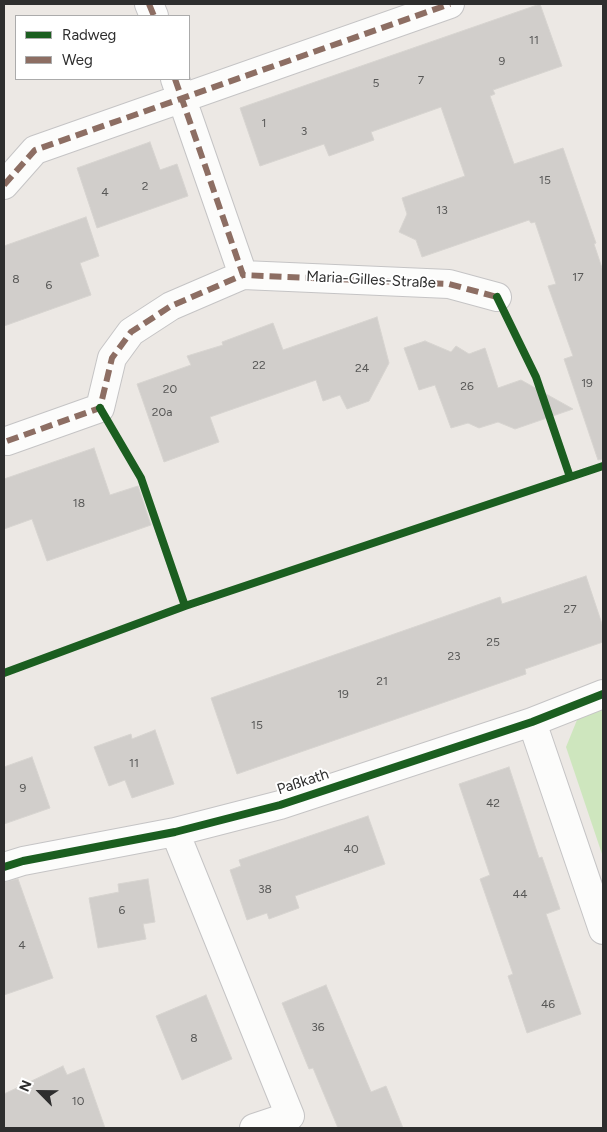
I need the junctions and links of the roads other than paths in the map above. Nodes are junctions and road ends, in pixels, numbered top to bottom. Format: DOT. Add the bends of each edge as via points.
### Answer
graph roads {
  1 [pos="450,4"];
  2 [pos="179,89"];
  3 [pos="4,185"];
  4 [pos="244,275"];
  5 [pos="497,296"];
  6 [pos="7,441"];
  7 [pos="603,694"];
  8 [pos="532,722"];
  9 [pos="175,832"];
  10 [pos="4,868"];
  11 [pos="603,930"];
  12 [pos="254,1128"];
  1 -- 2 [label="street"];
  2 -- 3 [label="street" via="35,150"];
  2 -- 4 [label="street"];
  4 -- 5 [label="street, Maria-Gilles-Straße" via="449,284"];
  4 -- 6 [label="street, Maria-Gilles-Straße" via="171,306 131,332 112,358 100,408"];
  7 -- 8 [label="street, Paßkath"];
  8 -- 9 [label="street, Paßkath" via="280,805"];
  8 -- 11 [label="street"];
  9 -- 10 [label="street, Paßkath" via="23,861"];
  9 -- 12 [label="street" via="290,1116"];
}
